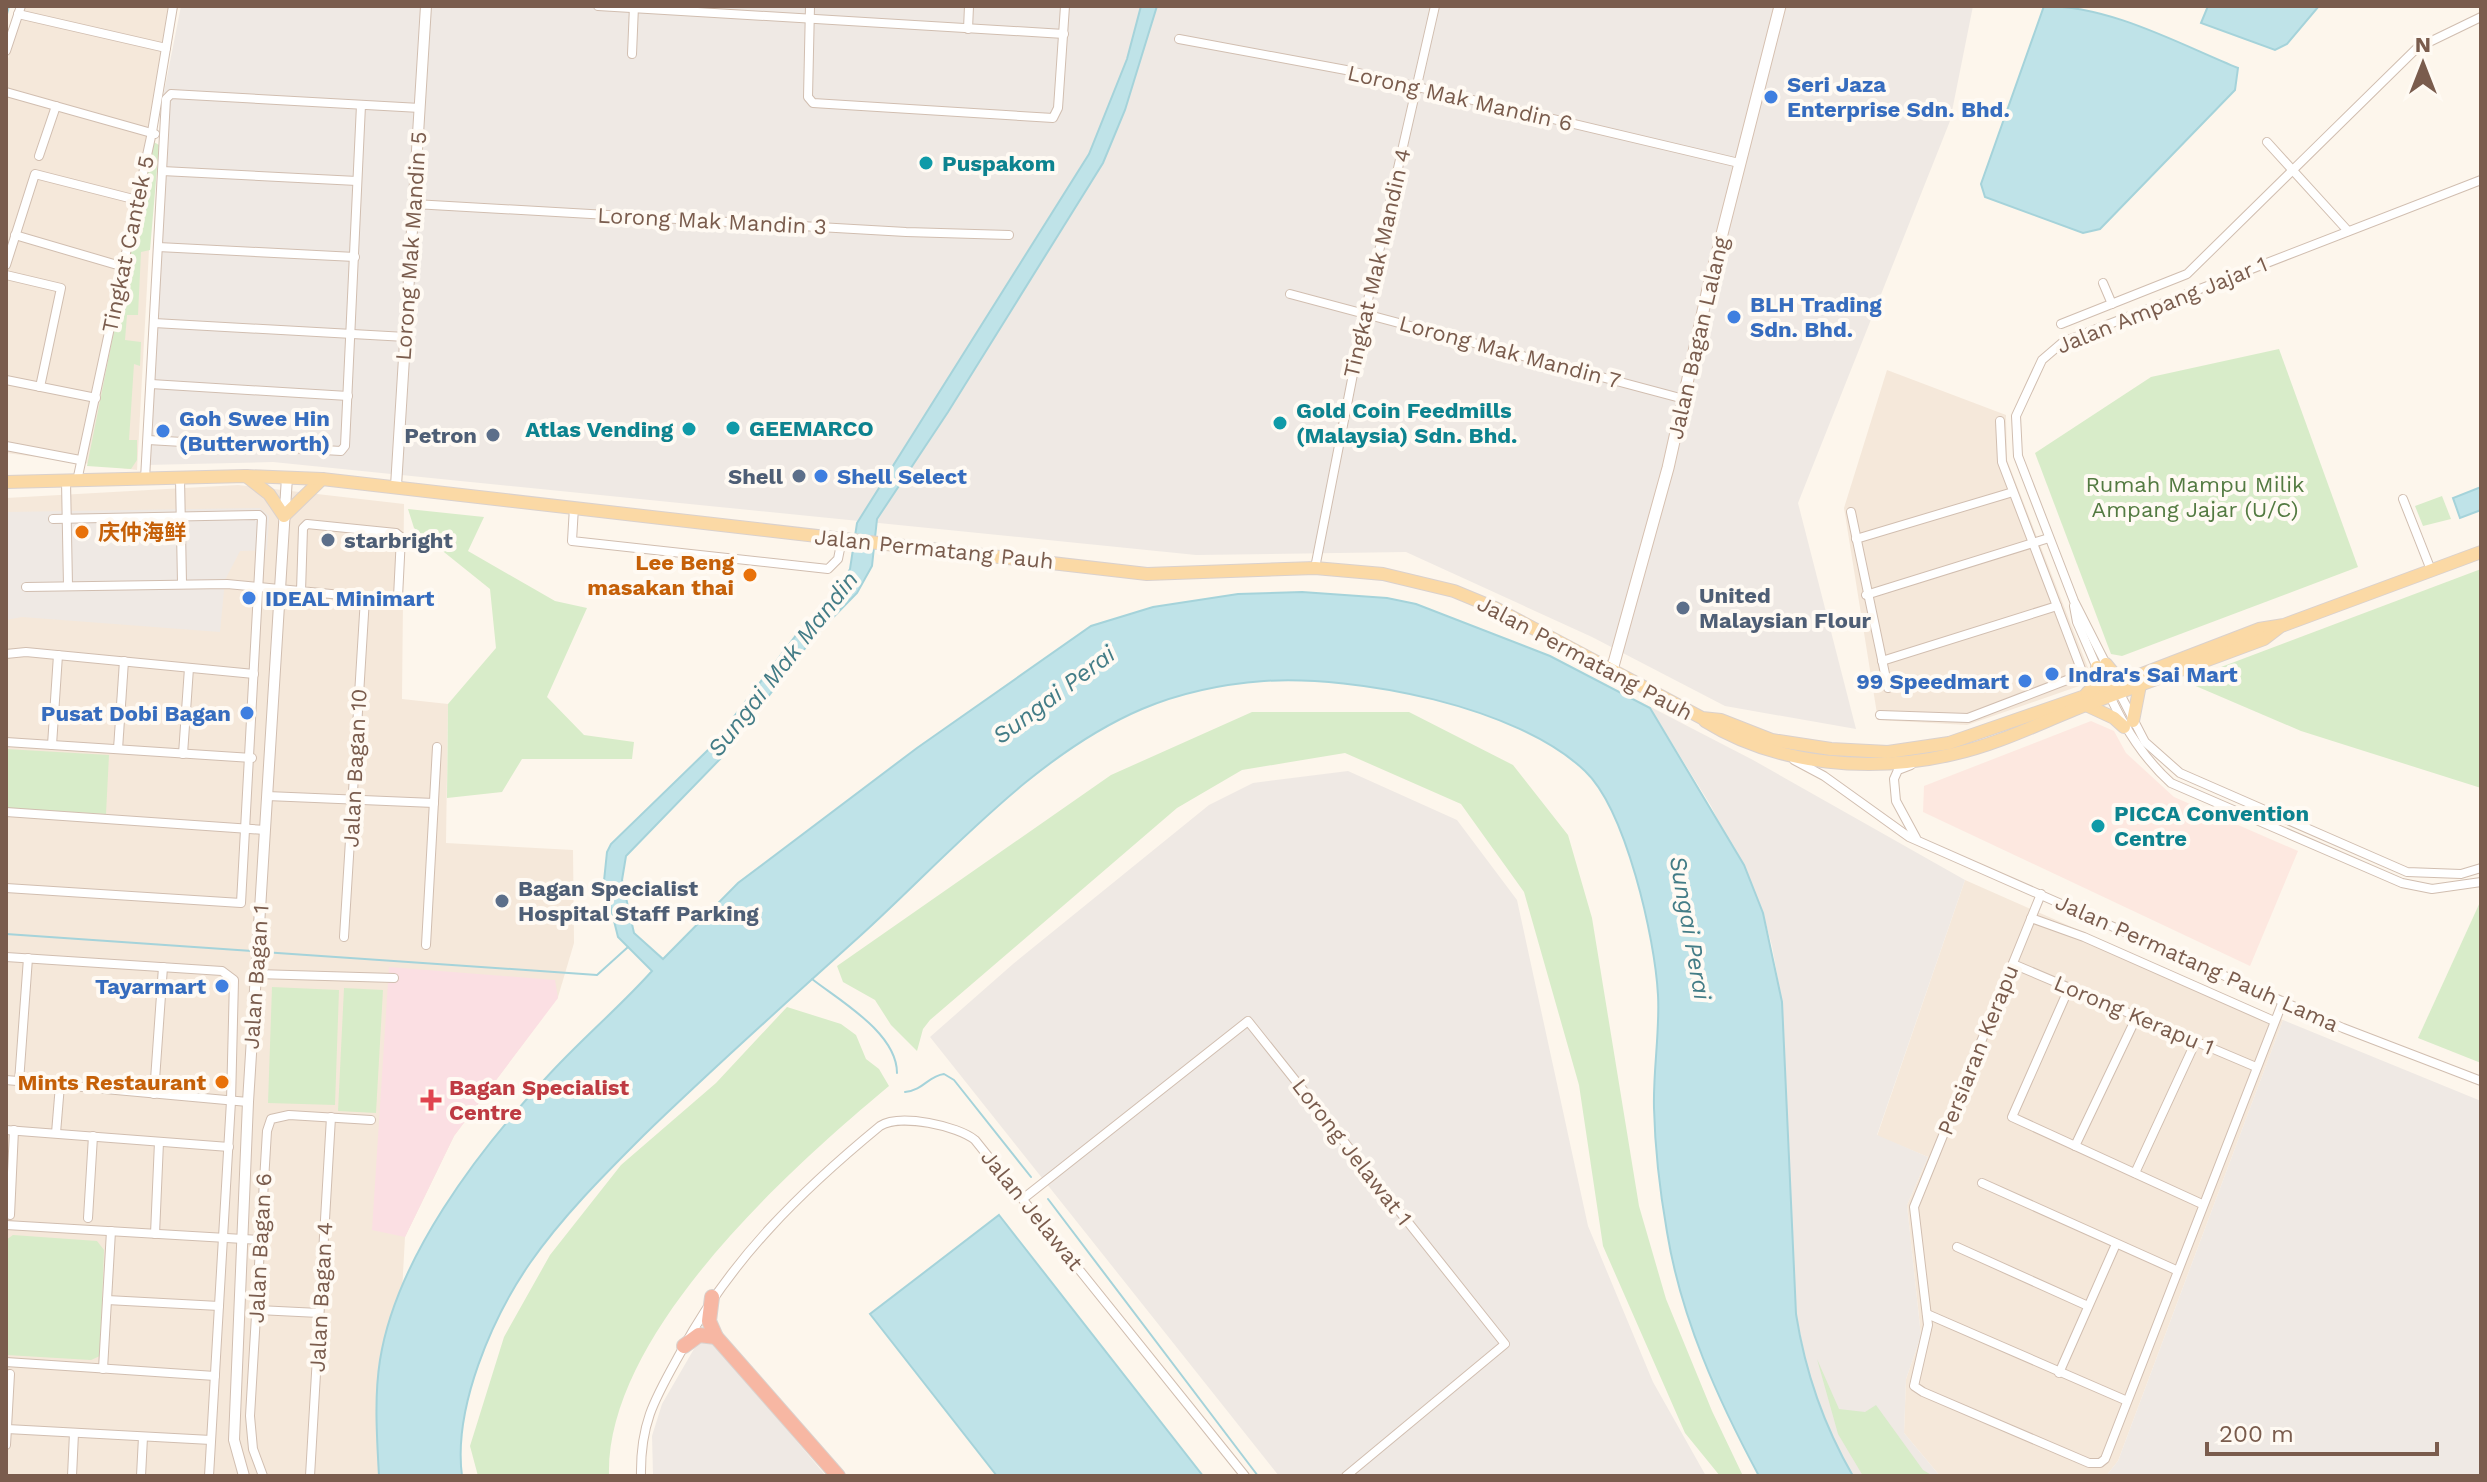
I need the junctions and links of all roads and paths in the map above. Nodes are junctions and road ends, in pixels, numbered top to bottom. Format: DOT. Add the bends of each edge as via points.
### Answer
graph roads {
  1 [pos="173,6"];
  2 [pos="426,6"];
  3 [pos="598,6"];
  4 [pos="810,6"];
  5 [pos="969,6"];
  6 [pos="1065,6"];
  7 [pos="1435,6"];
  8 [pos="1780,6"];
  9 [pos="634,7"];
  10 [pos="20,10"];
  11 [pos="2481,17"];
  12 [pos="809,19"];
  13 [pos="968,29"];
  14 [pos="1064,34"];
  15 [pos="1179,39"];
  16 [pos="166,48"];
  17 [pos="6,51"];
  18 [pos="632,54"];
  19 [pos="1417,88"];
  20 [pos="6,92"];
  21 [pos="361,105"];
  22 [pos="56,106"];
  23 [pos="420,108"];
  24 [pos="152,132"];
  25 [pos="164,138"];
  26 [pos="2267,142"];
  27 [pos="39,156"];
  28 [pos="1739,163"];
  29 [pos="162,171"];
  30 [pos="2295,171"];
  31 [pos="2481,180"];
  32 [pos="357,181"];
  33 [pos="137,200"];
  34 [pos="414,204"];
  35 [pos="2348,231"];
  36 [pos="15,235"];
  37 [pos="1009,235"];
  38 [pos="158,247"];
  39 [pos="355,257"];
  40 [pos="6,265"];
  41 [pos="124,267"];
  42 [pos="6,275"];
  43 [pos="2103,283"];
  44 [pos="1290,294"];
  45 [pos="2112,304"];
  46 [pos="1365,313"];
  47 [pos="154,323"];
  48 [pos="2061,324"];
  49 [pos="351,334"];
  50 [pos="406,337"];
  51 [pos="6,380"];
  52 [pos="151,384"];
  53 [pos="40,387"];
  54 [pos="348,396"];
  55 [pos="96,398"];
  56 [pos="1684,399"];
  57 [pos="2000,421"];
  58 [pos="148,440"];
  59 [pos="6,446"];
  60 [pos="80,460"];
  61 [pos="246,476"];
  62 [pos="287,477"];
  63 [pos="180,478"];
  64 [pos="145,479"];
  65 [pos="322,479"];
  66 [pos="72,481"];
  67 [pos="6,482"];
  68 [pos="396,486"];
  69 [pos="2013,492"];
  70 [pos="2403,499"];
  71 [pos="574,507"];
  72 [pos="1851,512"];
  73 [pos="181,516"];
  74 [pos="284,516"];
  75 [pos="53,519"];
  76 [pos="67,519"];
  77 [pos="2049,538"];
  78 [pos="1856,539"];
  79 [pos="848,540"];
  80 [pos="2033,543"];
  81 [pos="2481,552"];
  82 [pos="1315,568"];
  83 [pos="2431,570"];
  84 [pos="182,583"];
  85 [pos="68,586"];
  86 [pos="259,586"];
  87 [pos="26,587"];
  88 [pos="280,589"];
  89 [pos="301,591"];
  90 [pos="1866,595"];
  91 [pos="365,598"];
  92 [pos="2057,606"];
  93 [pos="6,654"];
  94 [pos="58,655"];
  95 [pos="124,661"];
  96 [pos="1882,661"];
  97 [pos="2102,665"];
  98 [pos="189,668"];
  99 [pos="1612,670"];
  100 [pos="254,674"];
  101 [pos="2135,682"];
  102 [pos="1888,688"];
  103 [pos="2113,690"];
  104 [pos="2084,701"];
  105 [pos="1880,715"];
  106 [pos="1702,718"];
  107 [pos="2128,724"];
  108 [pos="6,742"];
  109 [pos="52,745"];
  110 [pos="437,747"];
  111 [pos="118,749"];
  112 [pos="183,754"];
  113 [pos="1786,756"];
  114 [pos="252,758"];
  115 [pos="1921,761"];
  116 [pos="267,796"];
  117 [pos="353,800"];
  118 [pos="434,803"];
  119 [pos="6,812"];
  120 [pos="247,829"];
  121 [pos="265,830"];
  122 [pos="1916,838"];
  123 [pos="2481,868"];
  124 [pos="2481,882"];
  125 [pos="6,888"];
  126 [pos="2041,894"];
  127 [pos="2031,918"];
  128 [pos="344,937"];
  129 [pos="426,945"];
  130 [pos="6,957"];
  131 [pos="28,958"];
  132 [pos="2013,964"];
  133 [pos="163,967"];
  134 [pos="257,970"];
  135 [pos="394,978"];
  136 [pos="2069,988"];
  137 [pos="2283,1001"];
  138 [pos="2137,1016"];
  139 [pos="2274,1021"];
  140 [pos="2196,1041"];
  141 [pos="2256,1067"];
  142 [pos="6,1080"];
  143 [pos="2481,1081"];
  144 [pos="19,1082"];
  145 [pos="60,1085"];
  146 [pos="154,1094"];
  147 [pos="231,1101"];
  148 [pos="248,1102"];
  149 [pos="331,1117"];
  150 [pos="371,1120"];
  151 [pos="10,1130"];
  152 [pos="56,1133"];
  153 [pos="93,1136"];
  154 [pos="159,1142"];
  155 [pos="2075,1146"];
  156 [pos="229,1147"];
  157 [pos="2135,1173"];
  158 [pos="1982,1183"];
  159 [pos="1024,1198"];
  160 [pos="2202,1204"];
  161 [pos="10,1215"];
  162 [pos="88,1218"];
  163 [pos="6,1225"];
  164 [pos="111,1231"];
  165 [pos="155,1234"];
  166 [pos="223,1238"];
  167 [pos="243,1239"];
  168 [pos="260,1240"];
  169 [pos="2116,1244"];
  170 [pos="1957,1247"];
  171 [pos="2176,1270"];
  172 [pos="712,1297"];
  173 [pos="107,1300"];
  174 [pos="219,1306"];
  175 [pos="2088,1306"];
  176 [pos="258,1310"];
  177 [pos="319,1313"];
  178 [pos="1927,1314"];
  179 [pos="716,1337"];
  180 [pos="684,1346"];
  181 [pos="6,1362"];
  182 [pos="103,1369"];
  183 [pos="2059,1373"];
  184 [pos="10,1374"];
  185 [pos="215,1376"];
  186 [pos="2125,1400"];
  187 [pos="7,1429"];
  188 [pos="74,1433"];
  189 [pos="143,1437"];
  190 [pos="211,1440"];
  191 [pos="6,1445"];
  192 [pos="72,1476"];
  193 [pos="141,1476"];
  194 [pos="209,1476"];
  195 [pos="244,1476"];
  196 [pos="263,1476"];
  197 [pos="310,1476"];
  198 [pos="641,1476"];
  199 [pos="838,1476"];
  200 [pos="1245,1476"];
  201 [pos="1346,1476"];
  1 -- 16 [label="street, Tingkat Cantek 5"];
  2 -- 23 [label="street, Lorong Mak Mandin 5"];
  3 -- 9 [label="street"];
  4 -- 12 [label="street"];
  5 -- 13 [label="street"];
  6 -- 14 [label="street"];
  7 -- 19 [label="street, Tingkat Mak Mandin 4"];
  8 -- 28 [label="main road, Jalan Bagan Lalang"];
  9 -- 12 [label="street"];
  9 -- 18 [label="street"];
  10 -- 16 [label="street"];
  10 -- 17 [label="street"];
  11 -- 30 [label="street" via="2417,48"];
  12 -- 13 [label="street"];
  12 -- 14 [label="street" via="808,97 813,103 947,114 1053,118"];
  13 -- 14 [label="street"];
  15 -- 19 [label="street, Lorong Mak Mandin 6"];
  16 -- 24 [label="street, Tingkat Cantek 5"];
  19 -- 28 [label="street, Lorong Mak Mandin 6"];
  19 -- 46 [label="street, Tingkat Mak Mandin 4"];
  20 -- 22 [label="street"];
  21 -- 23 [label="street"];
  21 -- 25 [label="street" via="171,94 166,99"];
  21 -- 32 [label="street"];
  22 -- 24 [label="street"];
  22 -- 27 [label="street"];
  23 -- 34 [label="street, Lorong Mak Mandin 5"];
  24 -- 25 [label="street"];
  24 -- 33 [label="street, Tingkat Cantek 5"];
  25 -- 29 [label="street"];
  26 -- 30 [label="street"];
  28 -- 56 [label="main road, Jalan Bagan Lalang"];
  29 -- 32 [label="street"];
  29 -- 38 [label="street"];
  30 -- 35 [label="street"];
  30 -- 45 [label="street" via="2187,274"];
  31 -- 35 [label="street, Jalan Ampang Jajar 1"];
  32 -- 39 [label="street"];
  33 -- 36 [label="street" via="35,174"];
  33 -- 41 [label="street, Tingkat Cantek 5"];
  34 -- 37 [label="street, Lorong Mak Mandin 3"];
  34 -- 50 [label="street, Lorong Mak Mandin 5"];
  35 -- 77 [label="street, Jalan Ampang Jajar 1" via="2063,342 2047,353 2016,416 2018,456"];
  36 -- 40 [label="street"];
  36 -- 41 [label="street"];
  38 -- 39 [label="street"];
  38 -- 47 [label="street"];
  39 -- 49 [label="street"];
  41 -- 55 [label="street, Tingkat Cantek 5"];
  42 -- 53 [label="street" via="61,288"];
  43 -- 45 [label="street"];
  44 -- 46 [label="street, Lorong Mak Mandin 7"];
  45 -- 48 [label="street"];
  46 -- 56 [label="street, Lorong Mak Mandin 7"];
  46 -- 82 [label="street, Tingkat Mak Mandin 4"];
  47 -- 49 [label="street"];
  47 -- 52 [label="street"];
  49 -- 50 [label="street"];
  49 -- 54 [label="street"];
  50 -- 68 [label="street, Lorong Mak Mandin 5"];
  51 -- 53 [label="street"];
  52 -- 54 [label="street"];
  52 -- 58 [label="street"];
  53 -- 55 [label="street"];
  54 -- 58 [label="street" via="341,451"];
  55 -- 60 [label="street, Tingkat Cantek 5"];
  56 -- 99 [label="main road, Jalan Bagan Lalang"];
  57 -- 69 [label="street" via="2002,462"];
  58 -- 64 [label="street"];
  59 -- 60 [label="street"];
  60 -- 66 [label="street, Tingkat Cantek 5"];
  61 -- 62 [label="main road, Jalan Permatang Pauh"];
  61 -- 63 [label="main road, Jalan Permatang Pauh"];
  61 -- 74 [label="main road" via="269,494"];
  62 -- 65 [label="main road, Jalan Permatang Pauh"];
  62 -- 74 [label="street, Jalan Bagan 1"];
  63 -- 64 [label="main road, Jalan Permatang Pauh"];
  63 -- 73 [label="street"];
  64 -- 66 [label="main road, Jalan Permatang Pauh"];
  65 -- 68 [label="main road, Jalan Permatang Pauh"];
  65 -- 74 [label="main road"];
  66 -- 67 [label="main road, Jalan Permatang Pauh"];
  66 -- 76 [label="street"];
  68 -- 71 [label="main road, Jalan Permatang Pauh"];
  69 -- 78 [label="street"];
  69 -- 80 [label="street"];
  70 -- 83 [label="street"];
  71 -- 79 [label="main road, Jalan Permatang Pauh"];
  71 -- 79 [label="street" via="572,541 828,569"];
  72 -- 78 [label="street"];
  73 -- 76 [label="street"];
  73 -- 84 [label="street"];
  73 -- 86 [label="street" via="259,515"];
  74 -- 88 [label="street, Jalan Bagan 1"];
  75 -- 76 [label="street"];
  76 -- 85 [label="street"];
  77 -- 80 [label="street"];
  77 -- 97 [label="street, Jalan Ampang Jajar 1"];
  78 -- 90 [label="street"];
  79 -- 82 [label="main road, Jalan Permatang Pauh" via="1172,576"];
  80 -- 90 [label="street"];
  80 -- 92 [label="street"];
  81 -- 83 [label="main road, Jalan Permatang Pauh"];
  82 -- 99 [label="main road, Jalan Permatang Pauh" via="1383,574 1454,591"];
  83 -- 101 [label="main road, Jalan Permatang Pauh" via="2284,625 2259,629"];
  84 -- 85 [label="street"];
  84 -- 86 [label="street"];
  85 -- 87 [label="street"];
  86 -- 88 [label="street"];
  86 -- 100 [label="street"];
  88 -- 89 [label="street"];
  88 -- 116 [label="street, Jalan Bagan 1"];
  89 -- 91 [label="street"];
  89 -- 91 [label="street" via="307,524 396,533 401,537 398,597"];
  90 -- 96 [label="street"];
  91 -- 117 [label="street, Jalan Bagan 10"];
  92 -- 96 [label="street"];
  92 -- 105 [label="street" via="2081,669 2078,678 1968,718"];
  93 -- 94 [label="street"];
  94 -- 95 [label="street"];
  94 -- 109 [label="street"];
  95 -- 98 [label="street"];
  95 -- 111 [label="street"];
  96 -- 102 [label="street"];
  97 -- 101 [label="main road"];
  97 -- 103 [label="street, Jalan Ampang Jajar 1"];
  97 -- 104 [label="main road"];
  98 -- 100 [label="street"];
  98 -- 112 [label="street"];
  99 -- 106 [label="main road, Jalan Permatang Pauh"];
  100 -- 114 [label="street"];
  101 -- 103 [label="main road, Jalan Permatang Pauh"];
  101 -- 107 [label="main road"];
  103 -- 104 [label="main road, Jalan Permatang Pauh"];
  103 -- 107 [label="street, Jalan Ampang Jajar 1"];
  104 -- 106 [label="main road, Jalan Permatang Pauh" via="1971,737 1888,752 1800,746"];
  104 -- 107 [label="main road"];
  104 -- 115 [label="main road" via="1984,746"];
  106 -- 113 [label="main road"];
  107 -- 123 [label="street" via="2180,773 2372,858 2407,872 2461,874"];
  107 -- 124 [label="street" via="2150,764 2171,783 2367,870 2432,889"];
  108 -- 109 [label="street"];
  109 -- 111 [label="street"];
  110 -- 118 [label="street"];
  111 -- 112 [label="street"];
  112 -- 114 [label="street"];
  113 -- 115 [label="main road" via="1835,762"];
  113 -- 122 [label="street, Jalan Permatang Pauh Lama"];
  114 -- 120 [label="street"];
  115 -- 122 [label="street" via="1898,770 1894,779 1896,801"];
  116 -- 117 [label="street"];
  116 -- 121 [label="street, Jalan Bagan 1"];
  117 -- 118 [label="street"];
  117 -- 128 [label="street, Jalan Bagan 10"];
  118 -- 129 [label="street"];
  119 -- 120 [label="street"];
  120 -- 121 [label="street"];
  120 -- 125 [label="street" via="241,903"];
  121 -- 134 [label="street, Jalan Bagan 1"];
  122 -- 126 [label="street, Jalan Permatang Pauh Lama"];
  126 -- 127 [label="street, Persiaran Kerapu"];
  126 -- 137 [label="street, Jalan Permatang Pauh Lama"];
  127 -- 132 [label="street, Persiaran Kerapu"];
  127 -- 139 [label="street"];
  130 -- 131 [label="street"];
  131 -- 133 [label="street"];
  131 -- 144 [label="street"];
  132 -- 136 [label="street, Lorong Kerapu 1"];
  132 -- 178 [label="street, Persiaran Kerapu" via="1914,1207"];
  133 -- 146 [label="street"];
  133 -- 147 [label="street, Jalan Bagan 1" via="227,973 234,980"];
  134 -- 135 [label="street"];
  134 -- 148 [label="street, Jalan Bagan 1"];
  136 -- 138 [label="street, Lorong Kerapu 1"];
  136 -- 155 [label="street" via="2012,1117"];
  137 -- 139 [label="street"];
  137 -- 143 [label="street, Jalan Permatang Pauh Lama"];
  138 -- 140 [label="street, Lorong Kerapu 1"];
  138 -- 155 [label="street"];
  139 -- 141 [label="street"];
  140 -- 141 [label="street, Lorong Kerapu 1"];
  140 -- 157 [label="street"];
  141 -- 160 [label="street"];
  142 -- 144 [label="street"];
  144 -- 145 [label="street"];
  145 -- 146 [label="street"];
  145 -- 152 [label="street"];
  146 -- 147 [label="street"];
  147 -- 148 [label="street"];
  147 -- 156 [label="street, Jalan Bagan 1"];
  148 -- 167 [label="street, Jalan Bagan 1"];
  149 -- 150 [label="street, Jalan Bagan 6"];
  149 -- 168 [label="street, Jalan Bagan 6" via="271,1119"];
  149 -- 177 [label="street, Jalan Bagan 4"];
  151 -- 152 [label="street"];
  151 -- 161 [label="street"];
  152 -- 153 [label="street"];
  153 -- 154 [label="street"];
  153 -- 162 [label="street"];
  154 -- 156 [label="street"];
  154 -- 165 [label="street"];
  155 -- 157 [label="street"];
  156 -- 166 [label="street, Jalan Bagan 1"];
  157 -- 160 [label="street"];
  158 -- 169 [label="street"];
  159 -- 172 [label="street, Jalan Jelawat" via="966,1133 891,1120 791,1202"];
  159 -- 200 [label="street, Jalan Jelawat"];
  159 -- 201 [label="street, Lorong Jelawat 1" via="1248,1021 1505,1344"];
  160 -- 171 [label="street"];
  163 -- 164 [label="street"];
  164 -- 165 [label="street"];
  164 -- 173 [label="street"];
  165 -- 166 [label="street"];
  166 -- 167 [label="street"];
  166 -- 174 [label="street, Jalan Bagan 1"];
  167 -- 168 [label="street"];
  167 -- 195 [label="street, Jalan Bagan 1" via="234,1440"];
  168 -- 176 [label="street, Jalan Bagan 6"];
  169 -- 171 [label="street"];
  169 -- 175 [label="street"];
  170 -- 175 [label="street"];
  171 -- 186 [label="street"];
  172 -- 179 [label="highway" via="709,1321"];
  172 -- 180 [label="street, Jalan Jelawat"];
  173 -- 174 [label="street"];
  173 -- 182 [label="street"];
  174 -- 185 [label="street, Jalan Bagan 1"];
  175 -- 183 [label="street"];
  176 -- 177 [label="street"];
  176 -- 196 [label="street, Jalan Bagan 6" via="250,1437"];
  177 -- 197 [label="street, Jalan Bagan 4"];
  178 -- 183 [label="street"];
  178 -- 186 [label="street" via="1914,1386 2005,1428 2100,1463"];
  179 -- 180 [label="highway" via="699,1335"];
  179 -- 199 [label="highway"];
  180 -- 198 [label="street, Jalan Jelawat" via="644,1426"];
  181 -- 182 [label="street"];
  182 -- 185 [label="street"];
  183 -- 186 [label="street"];
  184 -- 187 [label="street"];
  185 -- 190 [label="street, Jalan Bagan 1"];
  187 -- 188 [label="street"];
  187 -- 191 [label="street"];
  188 -- 189 [label="street"];
  188 -- 192 [label="street"];
  189 -- 190 [label="street"];
  189 -- 193 [label="street"];
  190 -- 194 [label="street, Jalan Bagan 1"];
}
